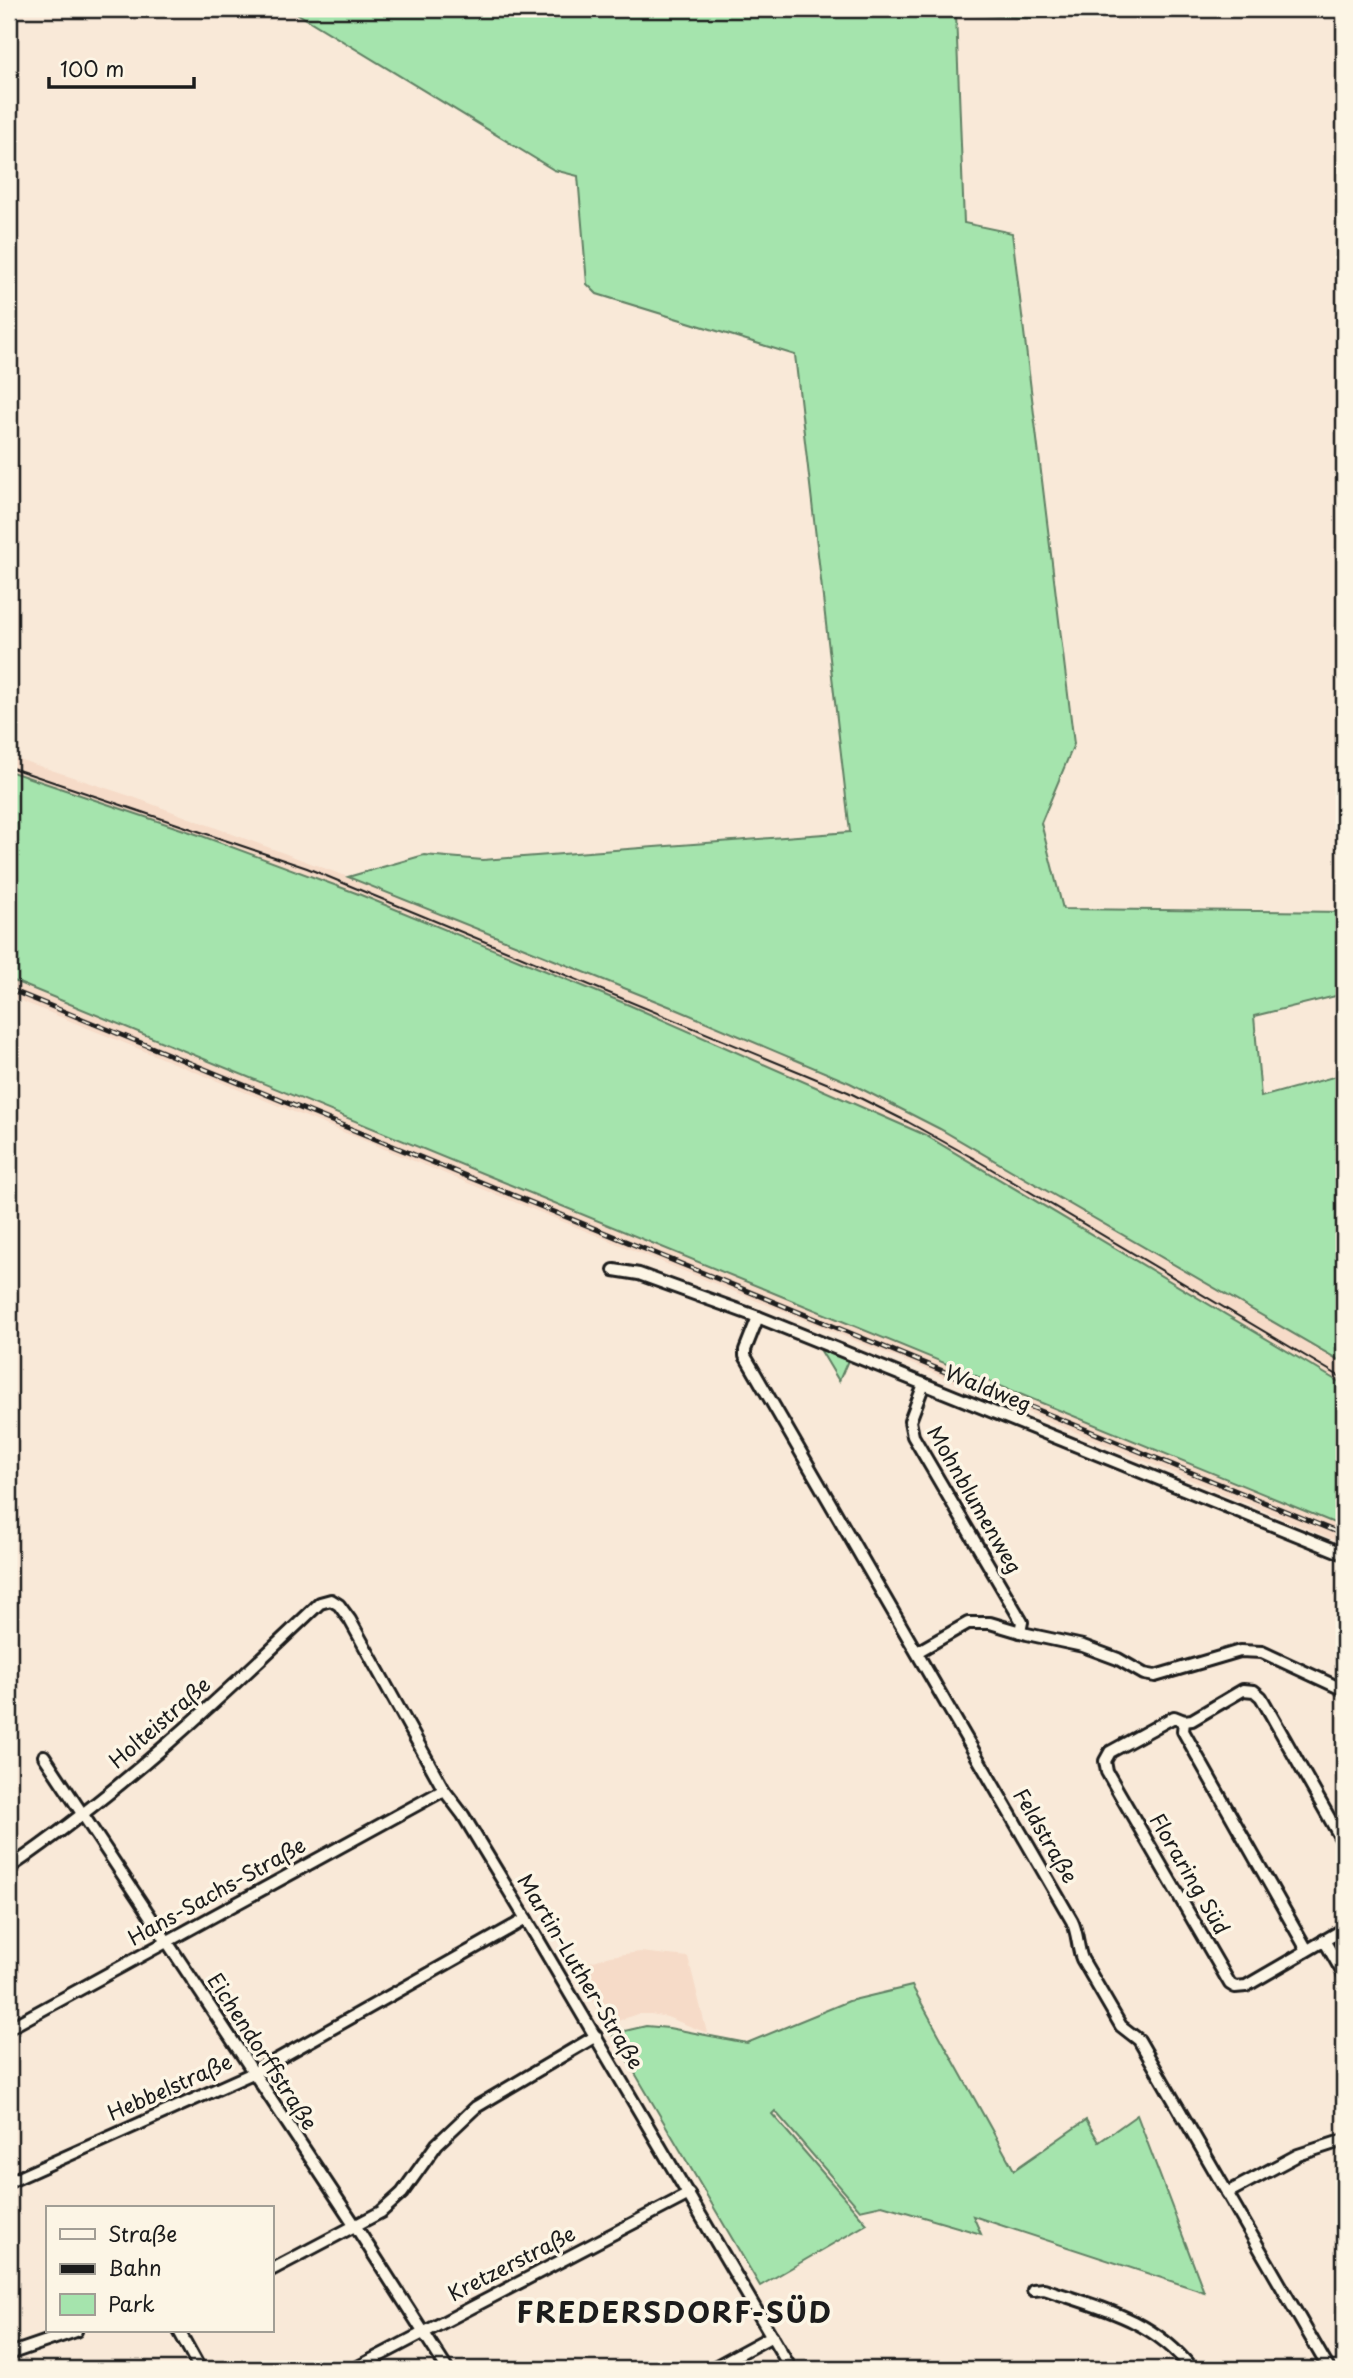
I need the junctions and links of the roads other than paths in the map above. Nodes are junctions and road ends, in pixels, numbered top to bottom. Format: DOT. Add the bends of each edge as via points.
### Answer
graph roads {
  1 [pos="614,1270"];
  2 [pos="758,1317"];
  3 [pos="924,1384"];
  4 [pos="1344,1554"];
  5 [pos="331,1600"];
  6 [pos="1020,1632"];
  7 [pos="917,1652"];
  8 [pos="1344,1690"];
  9 [pos="1179,1719"];
  10 [pos="44,1756"];
  11 [pos="444,1790"];
  12 [pos="82,1815"];
  13 [pos="1344,1844"];
  14 [pos="9,1868"];
  15 [pos="526,1919"];
  16 [pos="1344,1929"];
  17 [pos="1324,1940"];
  18 [pos="167,1942"];
  19 [pos="1307,1950"];
  20 [pos="1344,1975"];
  21 [pos="9,2028"];
  22 [pos="596,2036"];
  23 [pos="253,2073"];
  24 [pos="1344,2140"];
  25 [pos="9,2182"];
  26 [pos="1227,2193"];
  27 [pos="689,2194"];
  28 [pos="356,2227"];
  29 [pos="273,2269"];
  30 [pos="1034,2290"];
  31 [pos="423,2331"];
  32 [pos="73,2332"];
  33 [pos="181,2332"];
  34 [pos="772,2336"];
  35 [pos="9,2354"];
  36 [pos="200,2369"];
  37 [pos="354,2369"];
  38 [pos="447,2369"];
  39 [pos="711,2369"];
  40 [pos="791,2369"];
  41 [pos="1192,2369"];
  42 [pos="1329,2369"];
  1 -- 2 [label="street, Waldweg" via="639,1274"];
  2 -- 3 [label="street, Waldweg"];
  2 -- 7 [label="street, Feldstraße" via="745,1356"];
  3 -- 4 [label="street, Waldweg"];
  3 -- 6 [label="street, Mohnblumenweg" via="910,1421 913,1436 1022,1622"];
  5 -- 11 [label="street, Martin-Luther-Straße" via="350,1620"];
  5 -- 12 [label="street, Holteistraße" via="320,1603 228,1690"];
  6 -- 7 [label="street" via="990,1623 968,1623"];
  6 -- 8 [label="street" via="1083,1646 1152,1676 1240,1651 1262,1652"];
  7 -- 26 [label="street, Feldstraße" via="1072,1921 1082,1959 1121,2026 1139,2040"];
  9 -- 13 [label="street" via="1192,1720 1243,1690 1254,1691"];
  9 -- 19 [label="street"];
  9 -- 19 [label="street, Floraring Süd" via="1110,1752 1105,1761 1107,1772 1230,1984 1246,1986"];
  10 -- 12 [label="street, Eichendorffstraße"];
  11 -- 15 [label="street, Martin-Luther-Straße"];
  11 -- 18 [label="street, Hans-Sachs-Straße"];
  12 -- 14 [label="street, Holteistraße"];
  12 -- 18 [label="street, Eichendorffstraße"];
  15 -- 22 [label="street, Martin-Luther-Straße"];
  15 -- 23 [label="street, Hebbelstraße"];
  16 -- 17 [label="street, Floraring Süd"];
  17 -- 19 [label="street, Floraring Süd"];
  17 -- 20 [label="street"];
  18 -- 21 [label="street, Hans-Sachs-Straße"];
  18 -- 23 [label="street, Eichendorffstraße"];
  22 -- 27 [label="street, Martin-Luther-Straße"];
  22 -- 28 [label="street" via="476,2108 437,2144 393,2203"];
  23 -- 25 [label="street, Hebbelstraße"];
  23 -- 28 [label="street, Eichendorffstraße"];
  24 -- 26 [label="street" via="1298,2155"];
  26 -- 42 [label="street, Feldstraße"];
  27 -- 31 [label="street, Kretzerstraße"];
  27 -- 34 [label="street, Martin-Luther-Straße"];
  28 -- 29 [label="street"];
  28 -- 31 [label="street, Eichendorffstraße"];
  30 -- 41 [label="street" via="1044,2289 1132,2319 1173,2348"];
  31 -- 37 [label="street, Kretzerstraße"];
  31 -- 38 [label="street, Eichendorffstraße"];
  32 -- 35 [label="street"];
  33 -- 36 [label="street"];
  34 -- 39 [label="street"];
  34 -- 40 [label="street, Martin-Luther-Straße"];
}
